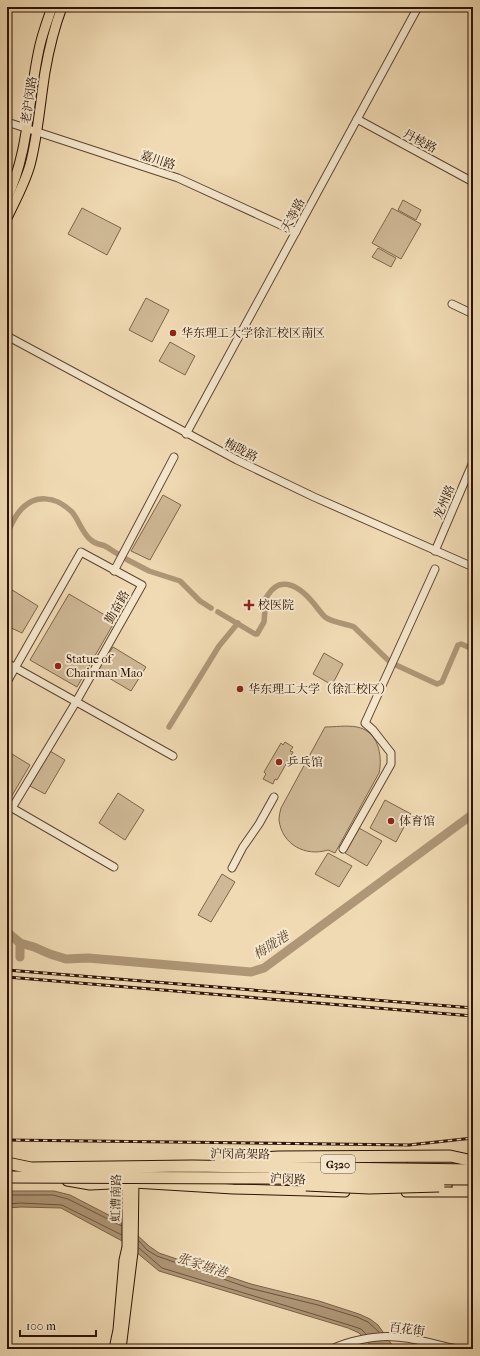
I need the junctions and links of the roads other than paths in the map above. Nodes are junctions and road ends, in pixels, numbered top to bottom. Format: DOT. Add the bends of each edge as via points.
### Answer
graph roads {
  1 [pos="52,7"];
  2 [pos="62,7"];
  3 [pos="418,7"];
  4 [pos="357,119"];
  5 [pos="7,122"];
  6 [pos="27,129"];
  7 [pos="36,132"];
  8 [pos="473,182"];
  9 [pos="7,198"];
  10 [pos="7,218"];
  11 [pos="296,232"];
  12 [pos="452,304"];
  13 [pos="473,314"];
  14 [pos="7,336"];
  15 [pos="186,434"];
  16 [pos="174,457"];
  17 [pos="473,462"];
  18 [pos="435,551"];
  19 [pos="473,567"];
  20 [pos="435,569"];
  21 [pos="114,571"];
  22 [pos="7,663"];
  23 [pos="15,668"];
  24 [pos="7,682"];
  25 [pos="76,702"];
  26 [pos="173,756"];
  27 [pos="274,797"];
  28 [pos="10,806"];
  29 [pos="343,849"];
  30 [pos="114,867"];
  31 [pos="232,868"];
  32 [pos="470,1163"];
  33 [pos="7,1165"];
  34 [pos="192,1166"];
  35 [pos="130,1167"];
  36 [pos="473,1170"];
  37 [pos="7,1177"];
  38 [pos="242,1178"];
  39 [pos="7,1180"];
  40 [pos="211,1181"];
  41 [pos="130,1182"];
  42 [pos="231,1182"];
  43 [pos="459,1183"];
  44 [pos="473,1184"];
  45 [pos="175,1185"];
  46 [pos="257,1190"];
  47 [pos="130,1249"];
  48 [pos="114,1349"];
  49 [pos="121,1349"];
  50 [pos="332,1349"];
  51 [pos="457,1349"];
  1 -- 6 [label="main road, 老沪闵路" via="39,46"];
  2 -- 7 [label="main road, 老沪闵路" via="49,48"];
  3 -- 4 [label="street, 天等路"];
  4 -- 8 [label="street, 丹棱路"];
  4 -- 11 [label="street, 天等路"];
  5 -- 6 [label="street, 嘉川路"];
  6 -- 7 [label="street, 嘉川路"];
  6 -- 9 [label="main road, 老沪闵路" via="20,162"];
  7 -- 10 [label="main road, 老沪闵路" via="30,166"];
  7 -- 11 [label="street, 嘉川路" via="178,178"];
  11 -- 15 [label="street, 天等路"];
  12 -- 13 [label="street"];
  14 -- 15 [label="street, 梅陇路"];
  15 -- 18 [label="street, 梅陇路" via="275,480"];
  16 -- 21 [label="street"];
  17 -- 18 [label="street, 龙州路"];
  18 -- 19 [label="street, 梅陇路"];
  20 -- 29 [label="street" via="365,723 391,753 391,764"];
  21 -- 23 [label="street, 勤奋路" via="81,552"];
  21 -- 25 [label="street, 勤奋路" via="142,585"];
  22 -- 23 [label="street"];
  23 -- 24 [label="street, 勤奋路"];
  23 -- 25 [label="street"];
  25 -- 26 [label="street"];
  25 -- 28 [label="street, 勤奋路"];
  27 -- 31 [label="street"];
  28 -- 30 [label="street"];
  32 -- 34 [label="highway, bridge" via="450,1156 279,1157 203,1160"];
  32 -- 35 [label="main road, 沪闵路 / G320" via="213,1164 189,1168"];
  33 -- 34 [label="highway, 沪闵高架路, bridge" via="31,1168"];
  33 -- 35 [label="main road, 沪闵路"];
  34 -- 36 [label="highway, 沪闵高架路, bridge"];
  35 -- 41 [label="main road, 虹漕南路"];
  37 -- 38 [label="highway, 沪闵高架路, bridge"];
  38 -- 43 [label="highway, bridge" via="267,1184 369,1188"];
  38 -- 44 [label="highway, 沪闵高架路, bridge"];
  39 -- 41 [label="main road, 沪闵路 / G320" via="63,1180 90,1185"];
  40 -- 41 [label="main road, 沪闵路 / G320"];
  40 -- 42 [label="main road, 沪闵路 / G320"];
  40 -- 45 [label="main road, 沪闵路 / G320"];
  41 -- 45 [label="main road, 沪闵路 / G320"];
  41 -- 47 [label="main road, 虹漕南路"];
  42 -- 43 [label="main road, 沪闵路 / G320"];
  42 -- 46 [label="main road"];
  43 -- 44 [label="highway"];
  44 -- 46 [label="main road, 沪闵路 / G320" via="325,1192"];
  45 -- 46 [label="main road, 沪闵路 / G320"];
  47 -- 48 [label="main road, 虹漕南路" via="124,1260"];
  47 -- 49 [label="main road, 虹漕南路"];
  50 -- 51 [label="street, 百花街" via="348,1342 390,1336"];
}
